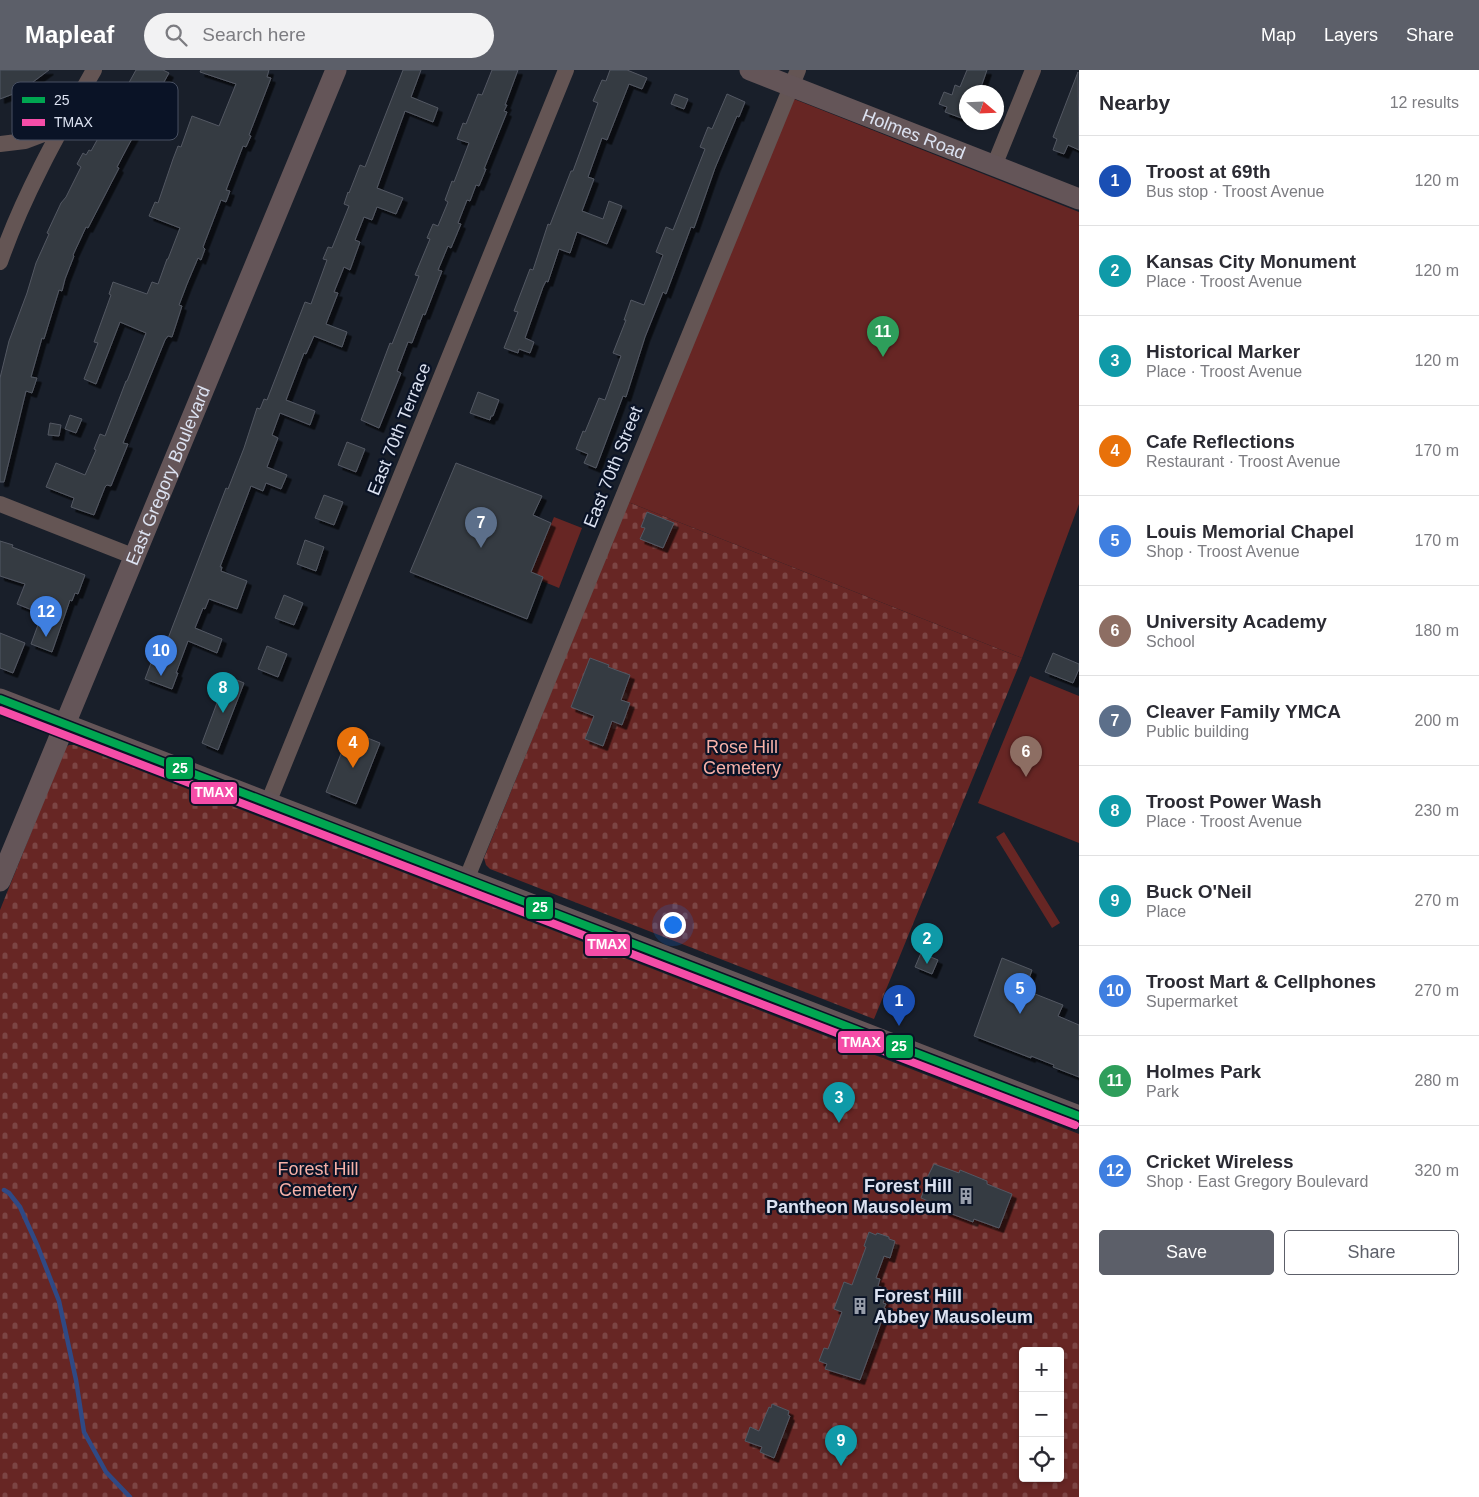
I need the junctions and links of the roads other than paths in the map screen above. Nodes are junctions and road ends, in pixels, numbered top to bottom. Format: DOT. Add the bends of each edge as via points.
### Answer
graph roads {
  1 [pos="94,70"];
  2 [pos="336,70"];
  3 [pos="566,70"];
  4 [pos="750,70"];
  5 [pos="1033,70"];
  6 [pos="795,78"];
  7 [pos="87,82"];
  8 [pos="28,140"];
  9 [pos="56,140"];
  10 [pos="0,144"];
  11 [pos="994,166"];
  12 [pos="1079,199"];
  13 [pos="0,262"];
  14 [pos="0,504"];
  15 [pos="134,557"];
  16 [pos="0,699"];
  17 [pos="65,724"];
  18 [pos="268,803"];
  19 [pos="466,880"];
  20 [pos="0,881"];
  21 [pos="1079,1116"];
  1 -- 7 [label="street"];
  2 -- 15 [label="main road, East Gregory Boulevard"];
  3 -- 18 [label="street, East 70th Terrace"];
  4 -- 6 [label="main road, Holmes Road"];
  5 -- 11 [label="street"];
  6 -- 11 [label="main road, Holmes Road"];
  6 -- 19 [label="street, East 70th Street"];
  8 -- 10 [label="street"];
  9 -- 13 [label="street" via="10,234"];
  11 -- 12 [label="main road, Holmes Road"];
  14 -- 15 [label="street"];
  15 -- 17 [label="main road, East Gregory Boulevard"];
  16 -- 17 [label="main road"];
  17 -- 18 [label="main road"];
  17 -- 20 [label="main road, East Gregory Boulevard"];
  18 -- 19 [label="main road"];
  19 -- 21 [label="main road"];
}
